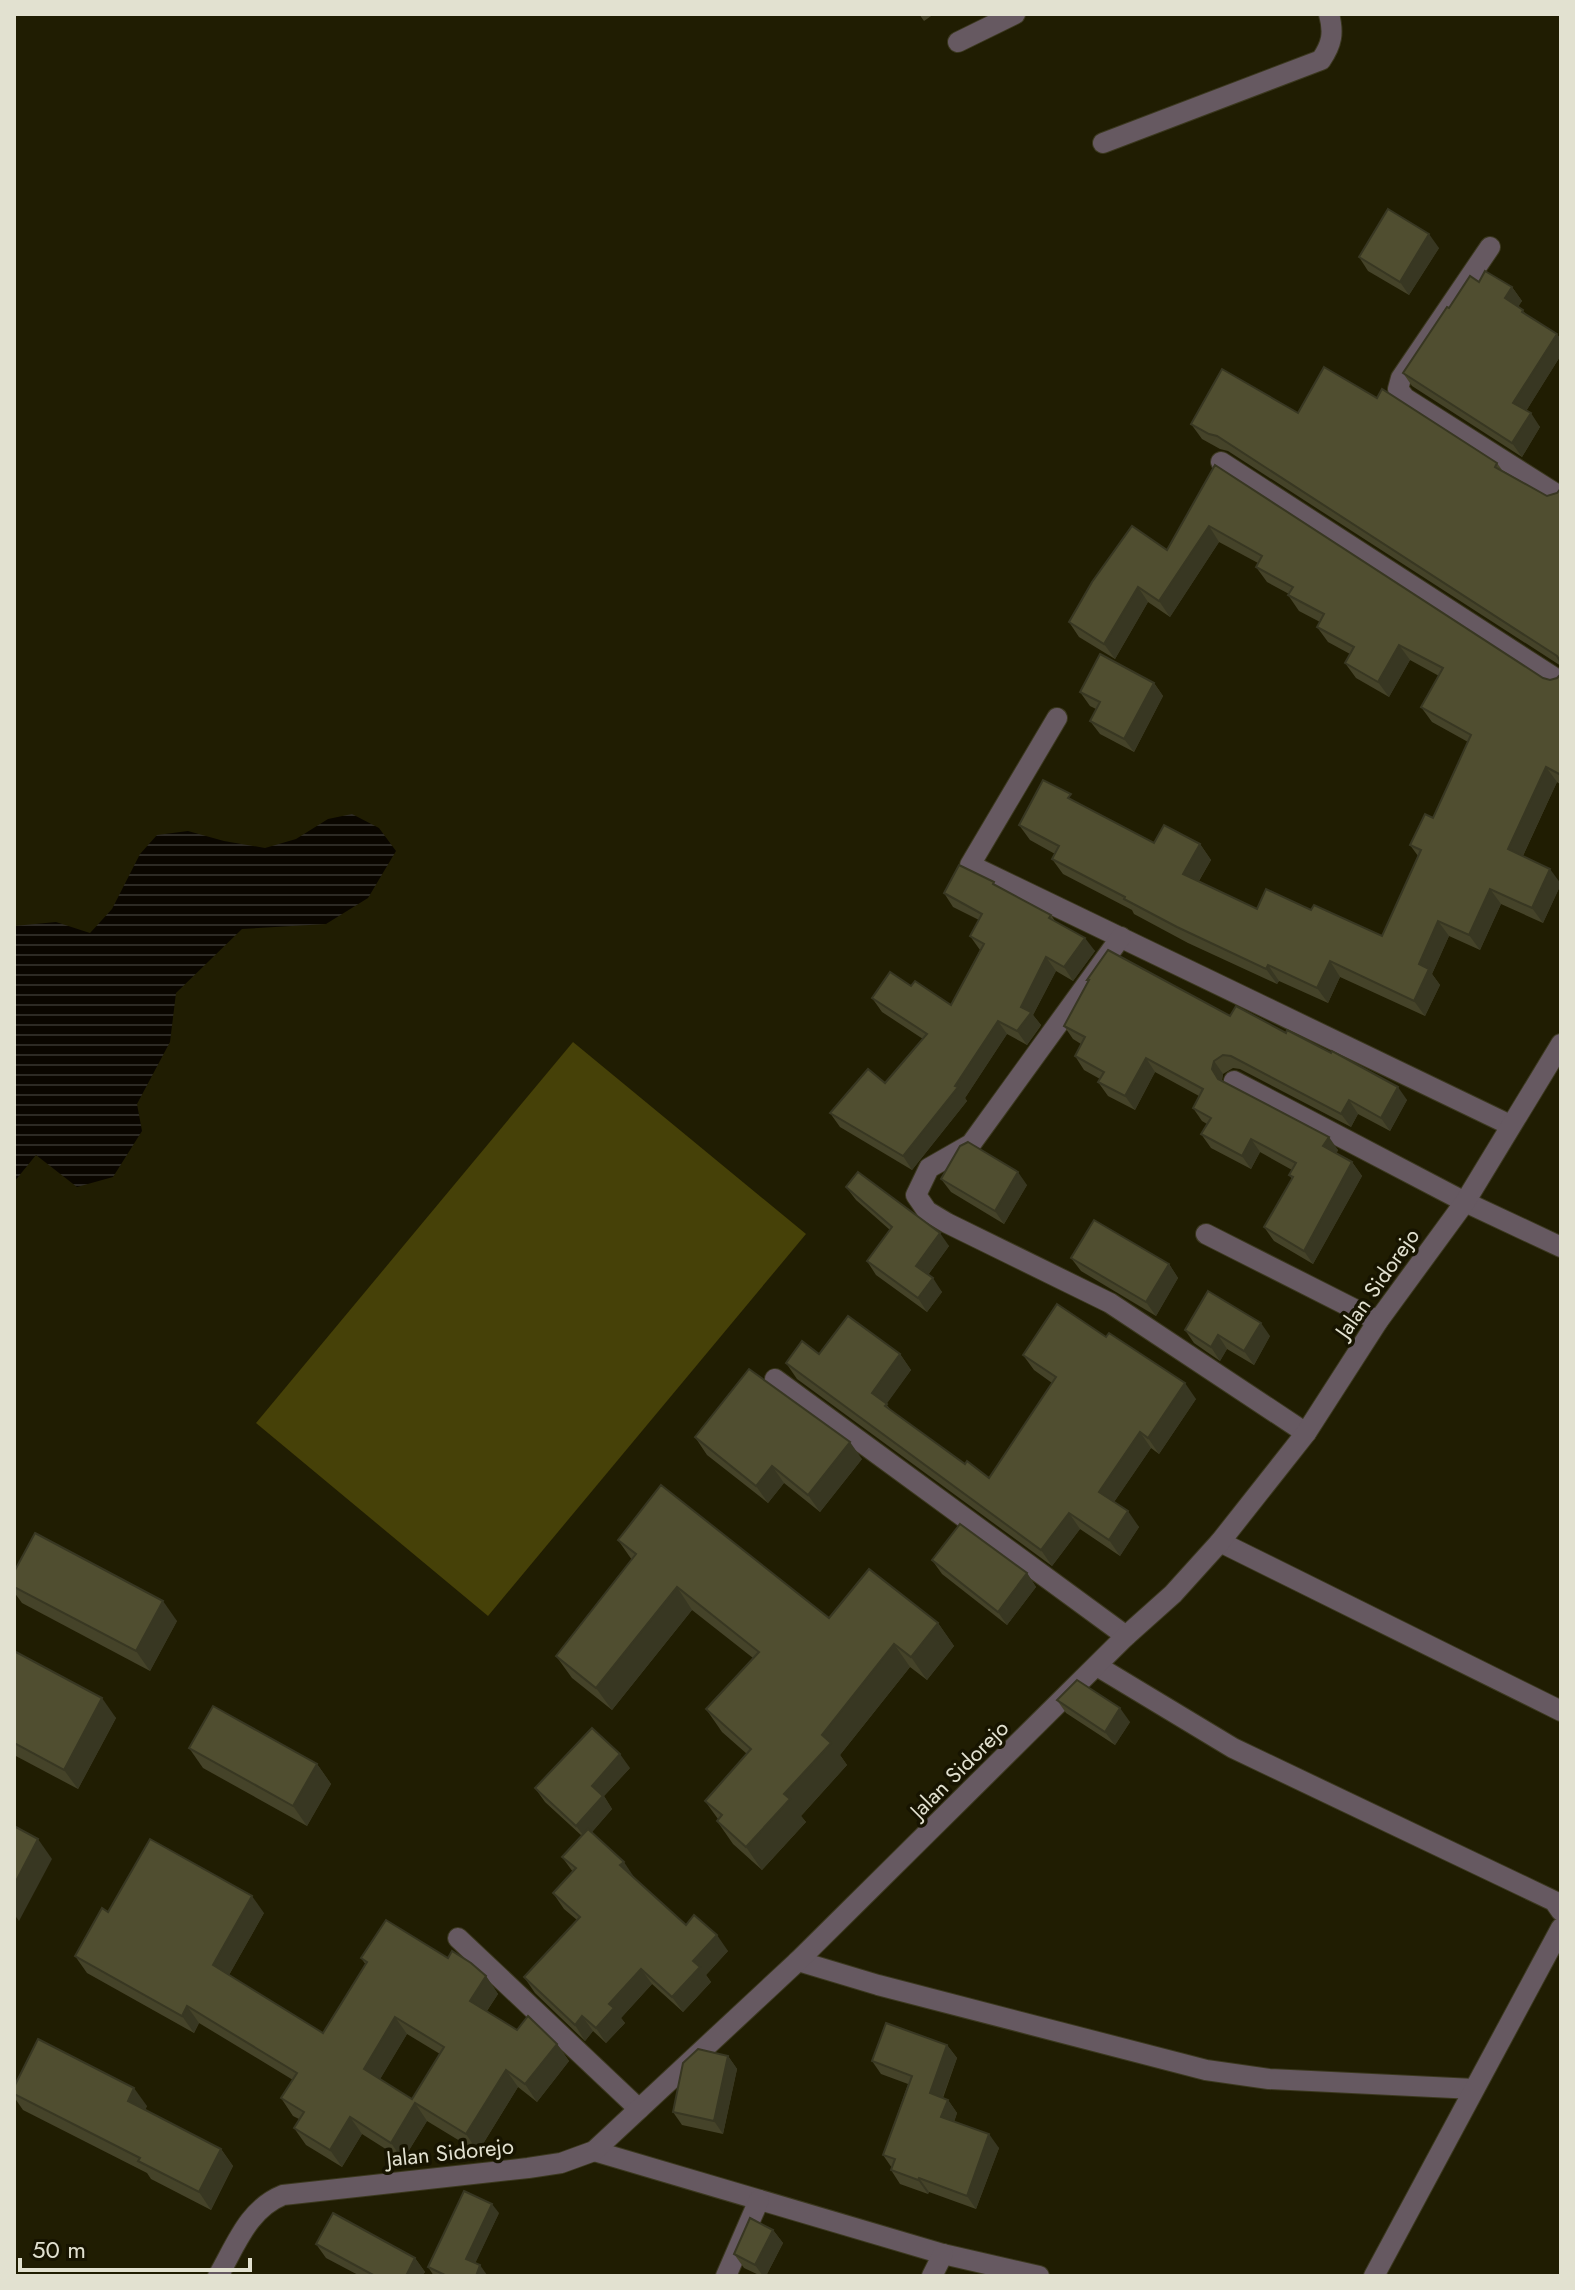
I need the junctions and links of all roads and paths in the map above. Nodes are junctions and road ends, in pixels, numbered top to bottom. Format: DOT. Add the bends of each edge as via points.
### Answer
graph roads {
  1 [pos="1015,14"];
  2 [pos="1329,14"];
  3 [pos="958,42"];
  4 [pos="1103,143"];
  5 [pos="1490,247"];
  6 [pos="1221,462"];
  7 [pos="1561,497"];
  8 [pos="1561,682"];
  9 [pos="1057,718"];
  10 [pos="1121,937"];
  11 [pos="1561,1044"];
  12 [pos="1234,1081"];
  13 [pos="1510,1125"];
  14 [pos="1465,1202"];
  15 [pos="1206,1234"];
  16 [pos="1561,1247"];
  17 [pos="1378,1321"];
  18 [pos="775,1379"];
  19 [pos="1306,1433"];
  20 [pos="1220,1542"];
  21 [pos="1126,1636"];
  22 [pos="1097,1666"];
  23 [pos="1561,1711"];
  24 [pos="1561,1911"];
  25 [pos="1561,1928"];
  26 [pos="458,1938"];
  27 [pos="798,1961"];
  28 [pos="1474,2089"];
  29 [pos="639,2109"];
  30 [pos="594,2151"];
  31 [pos="759,2200"];
  32 [pos="943,2254"];
  33 [pos="218,2276"];
  34 [pos="726,2276"];
  35 [pos="932,2276"];
  36 [pos="1039,2276"];
  37 [pos="1374,2276"];
  1 -- 3 [label="street"];
  2 -- 4 [label="street" via="1332,39 1321,60"];
  5 -- 7 [label="street" via="1398,389"];
  6 -- 8 [label="street"];
  9 -- 10 [label="street" via="970,865"];
  10 -- 13 [label="street"];
  10 -- 19 [label="street" via="971,1144 929,1168 916,1195 927,1211 947,1223 1110,1303"];
  11 -- 13 [label="street, Jalan Sidorejo"];
  12 -- 14 [label="street"];
  13 -- 14 [label="street, Jalan Sidorejo"];
  14 -- 16 [label="street"];
  14 -- 17 [label="street, Jalan Sidorejo"];
  15 -- 17 [label="street"];
  17 -- 19 [label="street, Jalan Sidorejo"];
  18 -- 21 [label="street"];
  19 -- 20 [label="street, Jalan Sidorejo"];
  20 -- 21 [label="street, Jalan Sidorejo"];
  20 -- 23 [label="street"];
  21 -- 22 [label="street, Jalan Sidorejo"];
  22 -- 24 [label="street" via="1233,1748 1554,1901"];
  22 -- 27 [label="street, Jalan Sidorejo"];
  25 -- 28 [label="street"];
  26 -- 29 [label="street"];
  27 -- 28 [label="street" via="1206,2070 1269,2079"];
  27 -- 29 [label="street, Jalan Sidorejo"];
  28 -- 37 [label="street"];
  29 -- 30 [label="street, Jalan Sidorejo"];
  30 -- 31 [label="street"];
  30 -- 33 [label="street, Jalan Sidorejo" via="528,2168 283,2195 253,2214"];
  31 -- 32 [label="street"];
  31 -- 34 [label="street"];
  32 -- 35 [label="street"];
  32 -- 36 [label="street"];
}
